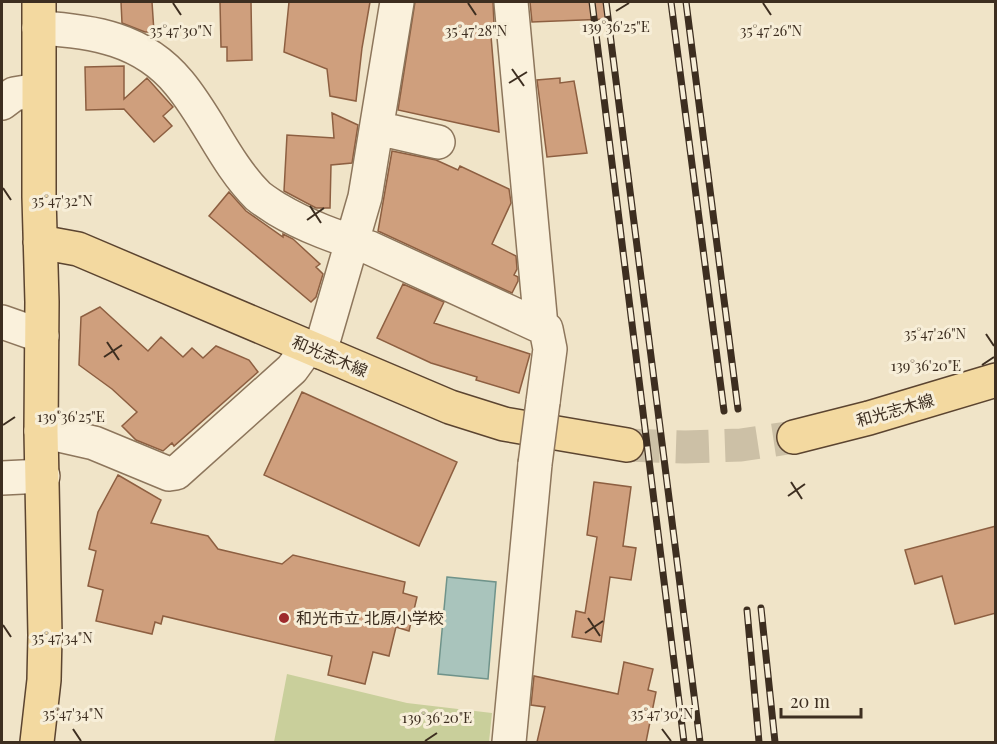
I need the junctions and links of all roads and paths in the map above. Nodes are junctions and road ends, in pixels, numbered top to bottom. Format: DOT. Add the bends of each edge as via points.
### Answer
graph roads {
  1 [pos="398,2"];
  2 [pos="511,2"];
  3 [pos="39,15"];
  4 [pos="38,90"];
  5 [pos="2,103"];
  6 [pos="376,128"];
  7 [pos="438,141"];
  8 [pos="40,242"];
  9 [pos="352,242"];
  10 [pos="2,322"];
  11 [pos="541,326"];
  12 [pos="42,336"];
  13 [pos="314,350"];
  14 [pos="996,380"];
  15 [pos="41,431"];
  16 [pos="794,437"];
  17 [pos="627,445"];
  18 [pos="43,476"];
  19 [pos="2,478"];
  20 [pos="37,742"];
  21 [pos="509,742"];
  1 -- 6 [label="street"];
  2 -- 11 [label="street"];
  3 -- 4 [label="main road"];
  3 -- 9 [label="street" via="109,36 158,63 179,83 228,160 260,198 300,222"];
  4 -- 5 [label="street" via="14,94"];
  4 -- 8 [label="main road"];
  6 -- 7 [label="street"];
  6 -- 9 [label="street" via="365,197"];
  8 -- 12 [label="main road"];
  8 -- 13 [label="main road, 和光志木線" via="78,249"];
  9 -- 11 [label="street"];
  9 -- 13 [label="street"];
  10 -- 12 [label="street"];
  11 -- 21 [label="street, bridge" via="546,329 550,349"];
  12 -- 15 [label="main road"];
  13 -- 15 [label="street" via="176,473 159,471 94,443"];
  13 -- 17 [label="main road, 和光志木線" via="450,407 504,424"];
  14 -- 16 [label="main road, 和光志木線"];
  15 -- 18 [label="main road"];
  18 -- 19 [label="street"];
  18 -- 20 [label="main road" via="44,680"];
}
